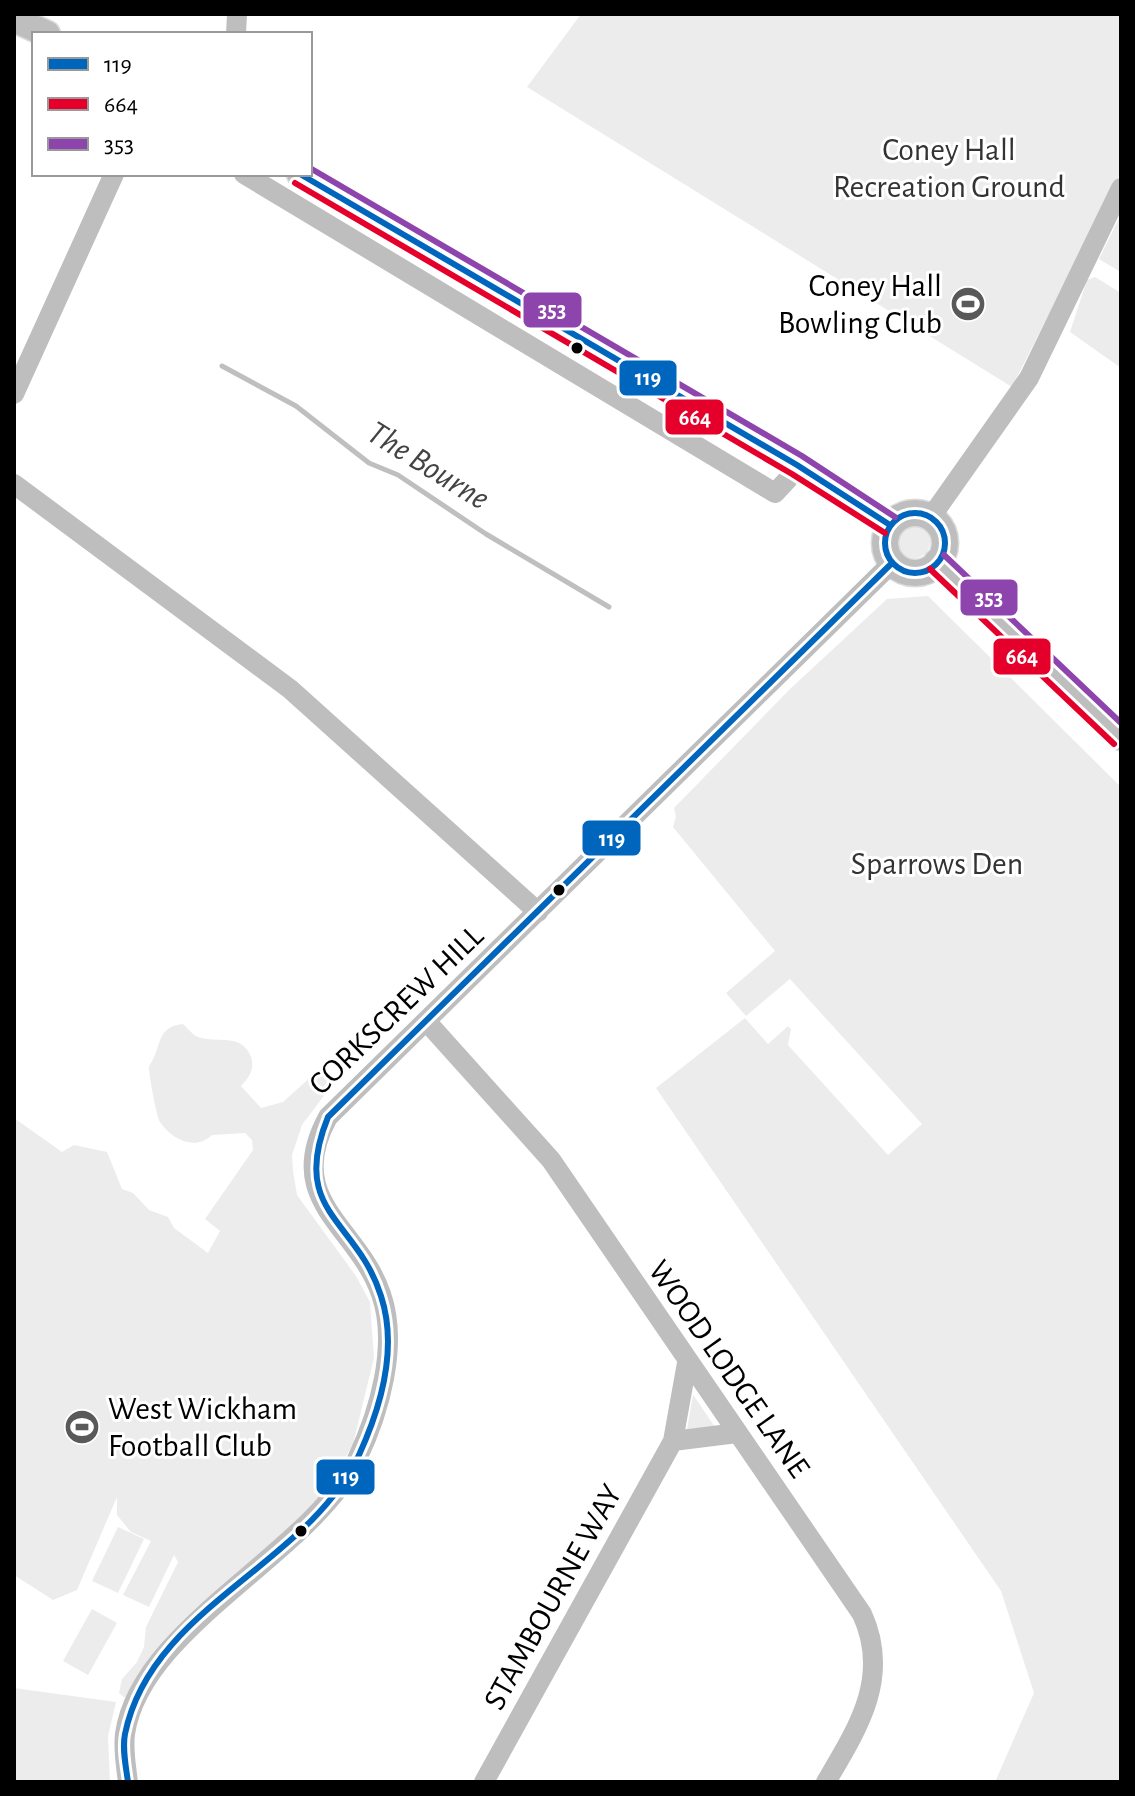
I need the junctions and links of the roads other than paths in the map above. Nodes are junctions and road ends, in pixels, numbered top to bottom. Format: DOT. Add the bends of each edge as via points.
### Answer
graph roads {
  1 [pos="14,19"];
  2 [pos="43,32"];
  3 [pos="113,176"];
  4 [pos="247,176"];
  5 [pos="303,176"];
  6 [pos="1121,188"];
  7 [pos="14,394"];
  8 [pos="788,479"];
  9 [pos="14,484"];
  10 [pos="931,517"];
  11 [pos="890,525"];
  12 [pos="937,562"];
  13 [pos="892,563"];
  14 [pos="1121,737"];
  15 [pos="538,912"];
  16 [pos="427,1022"];
  17 [pos="687,1363"];
  18 [pos="737,1433"];
  19 [pos="673,1441"];
  20 [pos="128,1782"];
  21 [pos="484,1782"];
  22 [pos="826,1782"];
  1 -- 2 [label="main road"];
  3 -- 7 [label="street"];
  4 -- 8 [label="street" via="775,493"];
  5 -- 11 [label="main road" via="797,465"];
  6 -- 10 [label="street" via="1029,378"];
  9 -- 15 [label="street" via="290,689"];
  10 -- 11 [label="main road" via="908,513"];
  10 -- 12 [label="main road" via="944,539"];
  11 -- 13 [label="main road" via="885,544"];
  12 -- 13 [label="main road" via="919,573"];
  12 -- 14 [label="main road"];
  13 -- 15 [label="street, CORKSCREW HILL"];
  15 -- 16 [label="street, CORKSCREW HILL"];
  16 -- 17 [label="street, WOOD LODGE LANE" via="536,1141"];
  16 -- 20 [label="street, CORKSCREW HILL" via="333,1109 314,1153 321,1203 371,1273 386,1311 380,1389 364,1444 324,1506 187,1632 155,1671 125,1733"];
  17 -- 18 [label="street, WOOD LODGE LANE"];
  17 -- 19 [label="street, STAMBOURNE WAY"];
  18 -- 19 [label="street"];
  18 -- 22 [label="street, WOOD LODGE LANE" via="862,1614 873,1645 875,1672 868,1703"];
  19 -- 21 [label="street, STAMBOURNE WAY"];
}
